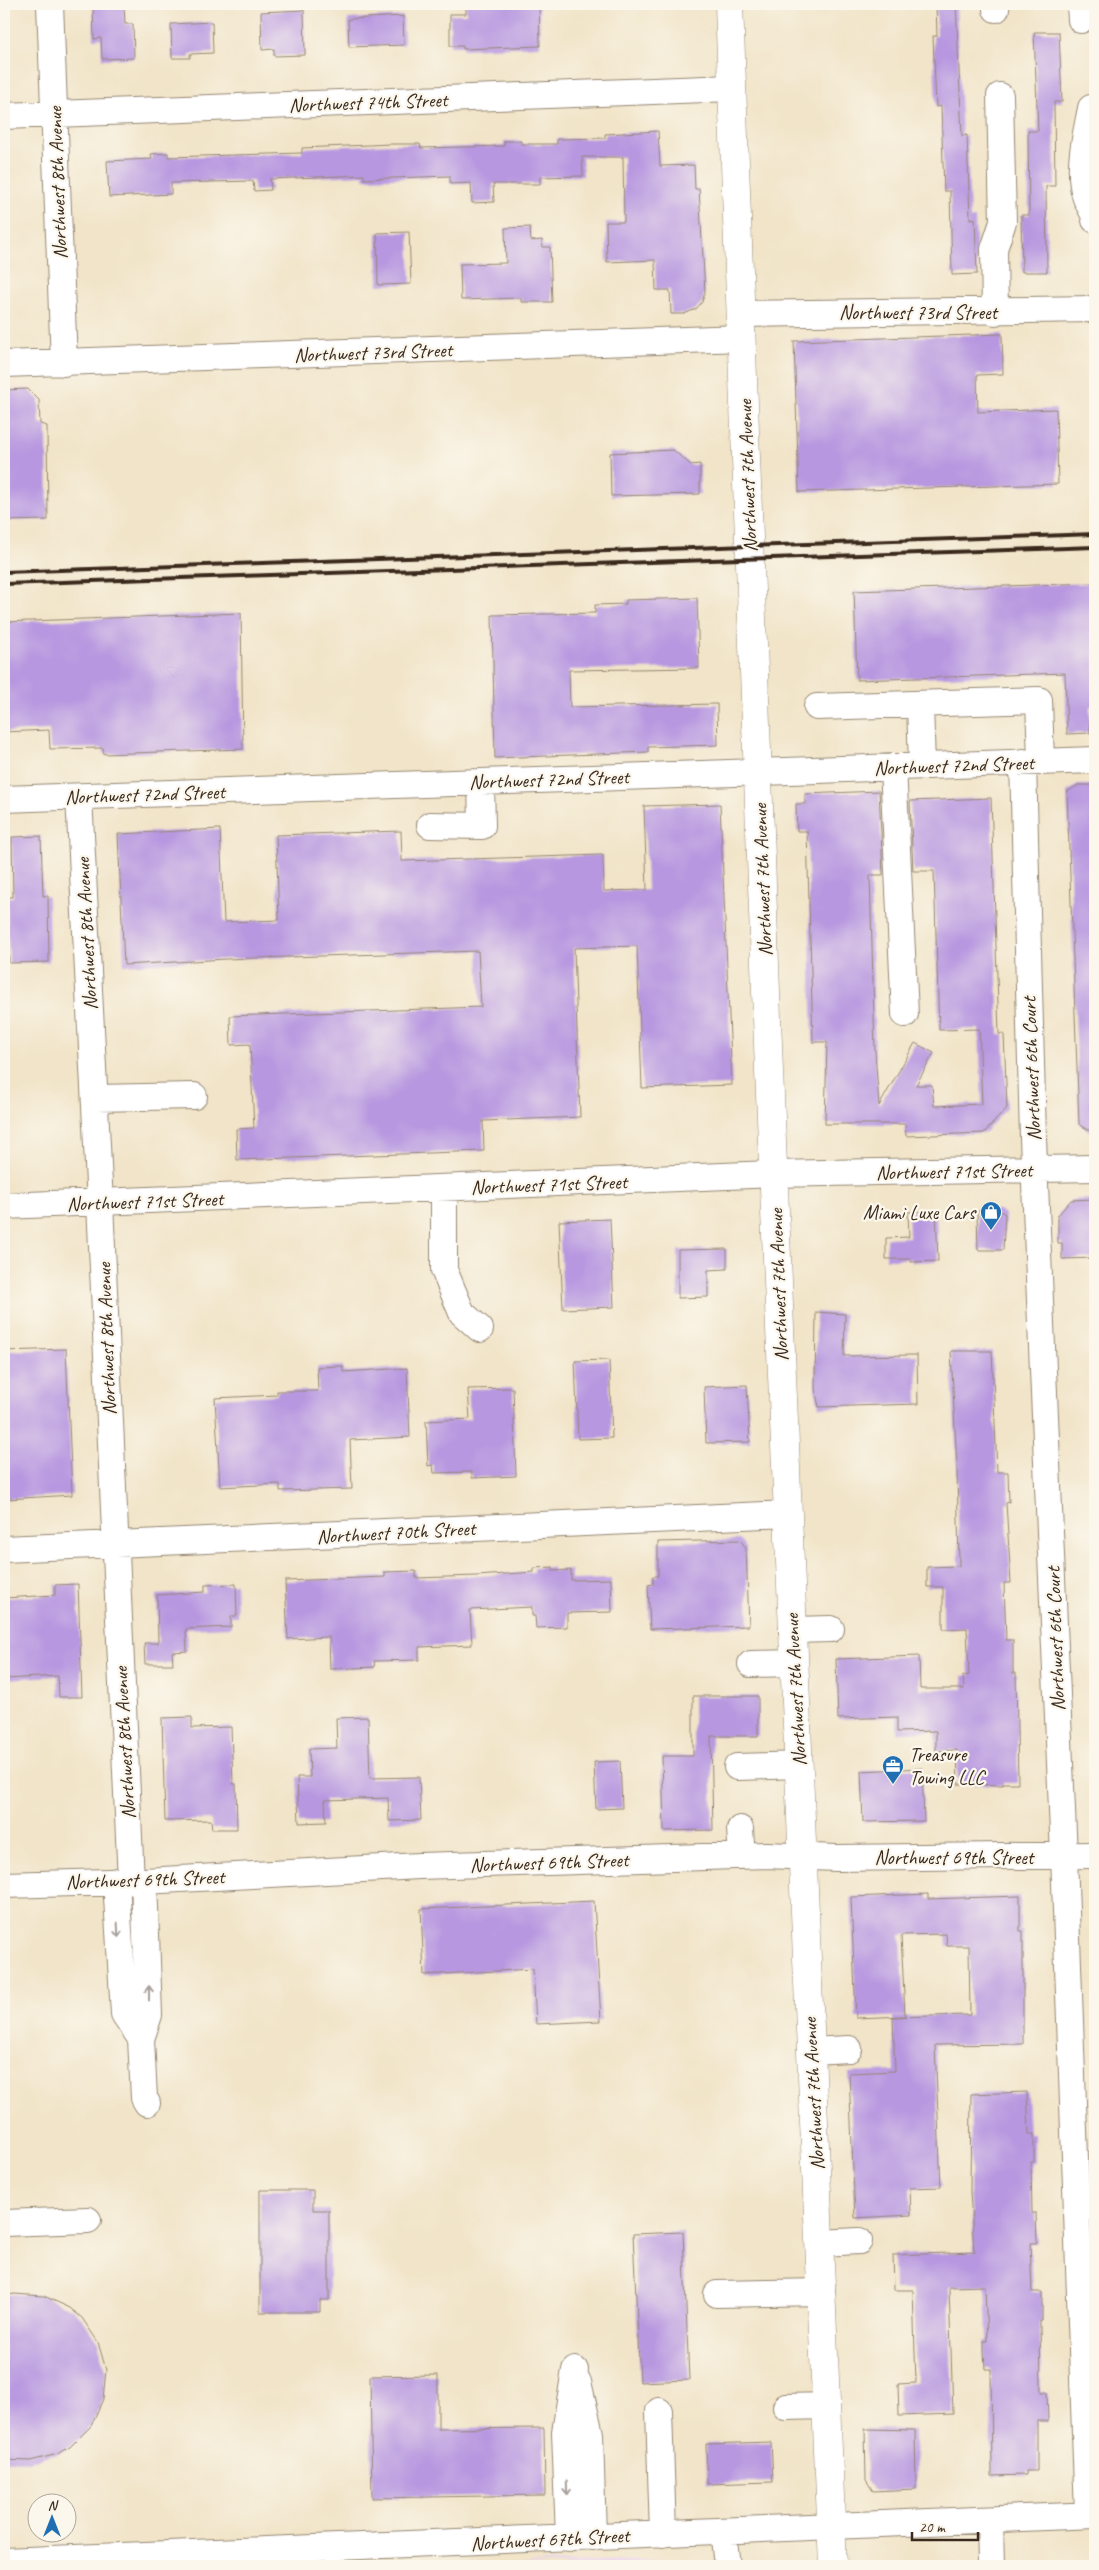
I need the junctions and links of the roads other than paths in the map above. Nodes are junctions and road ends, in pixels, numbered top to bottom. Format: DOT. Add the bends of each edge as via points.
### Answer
graph roads {
  1 [pos="50,4"];
  2 [pos="729,4"];
  3 [pos="732,88"];
  4 [pos="1000,96"];
  5 [pos="1091,108"];
  6 [pos="54,114"];
  7 [pos="4,116"];
  8 [pos="1095,220"];
  9 [pos="1095,309"];
  10 [pos="995,312"];
  11 [pos="741,326"];
  12 [pos="64,363"];
  13 [pos="4,364"];
  14 [pos="920,704"];
  15 [pos="817,707"];
  16 [pos="1095,760"];
  17 [pos="1032,762"];
  18 [pos="922,766"];
  19 [pos="893,767"];
  20 [pos="758,771"];
  21 [pos="481,782"];
  22 [pos="78,797"];
  23 [pos="4,799"];
  24 [pos="430,825"];
  25 [pos="904,1014"];
  26 [pos="194,1096"];
  27 [pos="95,1098"];
  28 [pos="1095,1168"];
  29 [pos="1034,1169"];
  30 [pos="773,1174"];
  31 [pos="444,1188"];
  32 [pos="100,1203"];
  33 [pos="4,1206"];
  34 [pos="480,1329"];
  35 [pos="788,1514"];
  36 [pos="115,1545"];
  37 [pos="4,1549"];
  38 [pos="831,1629"];
  39 [pos="792,1630"];
  40 [pos="793,1663"];
  41 [pos="751,1664"];
  42 [pos="799,1765"];
  43 [pos="737,1767"];
  44 [pos="740,1829"];
  45 [pos="1095,1855"];
  46 [pos="742,1856"];
  47 [pos="1064,1856"];
  48 [pos="803,1857"];
  49 [pos="130,1881"];
  50 [pos="4,1885"];
  51 [pos="849,2049"];
  52 [pos="811,2051"];
  53 [pos="147,2102"];
  54 [pos="88,2220"];
  55 [pos="4,2223"];
  56 [pos="859,2241"];
  57 [pos="820,2243"];
  58 [pos="822,2292"];
  59 [pos="717,2294"];
  60 [pos="826,2406"];
  61 [pos="786,2407"];
  62 [pos="659,2411"];
  63 [pos="579,2453"];
  64 [pos="1092,2515"];
  65 [pos="990,2520"];
  66 [pos="831,2526"];
  67 [pos="724,2532"];
  68 [pos="663,2534"];
  69 [pos="581,2538"];
  70 [pos="4,2561"];
  71 [pos="155,2561"];
  72 [pos="727,2566"];
  73 [pos="833,2566"];
  74 [pos="991,2566"];
  1 -- 6 [label="street, Northwest 8th Avenue"];
  2 -- 3 [label="main road, Northwest 7th Avenue"];
  3 -- 6 [label="street, Northwest 74th Street"];
  3 -- 11 [label="main road, Northwest 7th Avenue"];
  4 -- 10 [label="street" via="1004,222 994,249"];
  5 -- 8 [label="street" via="1082,158 1084,195"];
  6 -- 7 [label="street, Northwest 74th Street"];
  6 -- 12 [label="street, Northwest 8th Avenue"];
  9 -- 10 [label="street, Northwest 73rd Street"];
  10 -- 11 [label="street, Northwest 73rd Street"];
  11 -- 12 [label="street, Northwest 73rd Street"];
  11 -- 20 [label="main road, Northwest 7th Avenue"];
  12 -- 13 [label="street, Northwest 73rd Street"];
  14 -- 15 [label="street"];
  14 -- 17 [label="street, Northwest 6th Court" via="1039,700"];
  14 -- 18 [label="street"];
  16 -- 17 [label="street, Northwest 72nd Street"];
  17 -- 18 [label="street, Northwest 72nd Street"];
  17 -- 29 [label="street, Northwest 6th Court"];
  18 -- 19 [label="street, Northwest 72nd Street"];
  19 -- 20 [label="street, Northwest 72nd Street"];
  19 -- 25 [label="street"];
  20 -- 21 [label="street, Northwest 72nd Street"];
  20 -- 30 [label="main road, Northwest 7th Avenue"];
  21 -- 22 [label="street, Northwest 72nd Street"];
  21 -- 24 [label="street" via="482,826"];
  22 -- 23 [label="street, Northwest 72nd Street"];
  22 -- 27 [label="street, Northwest 8th Avenue"];
  26 -- 27 [label="street"];
  27 -- 32 [label="street, Northwest 8th Avenue"];
  28 -- 29 [label="street, Northwest 71st Street"];
  29 -- 30 [label="street, Northwest 71st Street"];
  29 -- 47 [label="street, Northwest 6th Court"];
  30 -- 31 [label="street, Northwest 71st Street"];
  30 -- 35 [label="main road, Northwest 7th Avenue"];
  31 -- 32 [label="street, Northwest 71st Street"];
  31 -- 34 [label="street" via="444,1270 462,1313"];
  32 -- 33 [label="street, Northwest 71st Street"];
  32 -- 36 [label="street, Northwest 8th Avenue"];
  35 -- 36 [label="street, Northwest 70th Street"];
  35 -- 39 [label="main road, Northwest 7th Avenue"];
  36 -- 37 [label="street, Northwest 70th Street"];
  36 -- 49 [label="street, Northwest 8th Avenue"];
  38 -- 39 [label="street"];
  39 -- 40 [label="main road, Northwest 7th Avenue"];
  40 -- 41 [label="street"];
  40 -- 42 [label="main road, Northwest 7th Avenue"];
  42 -- 43 [label="street"];
  42 -- 48 [label="main road, Northwest 7th Avenue"];
  44 -- 46 [label="street"];
  45 -- 47 [label="street, Northwest 69th Street"];
  46 -- 48 [label="street, Northwest 69th Street"];
  46 -- 49 [label="street, Northwest 69th Street" via="419,1866"];
  47 -- 48 [label="street, Northwest 69th Street"];
  47 -- 64 [label="street, Northwest 6th Court"];
  48 -- 52 [label="main road, Northwest 7th Avenue"];
  49 -- 50 [label="street, Northwest 69th Street"];
  49 -- 53 [label="street, Northwest 8th Avenue" via="149,2015 141,2039 144,2098"];
  51 -- 52 [label="street"];
  52 -- 57 [label="main road, Northwest 7th Avenue"];
  54 -- 55 [label="street"];
  56 -- 57 [label="street"];
  57 -- 58 [label="main road, Northwest 7th Avenue"];
  58 -- 59 [label="street"];
  58 -- 60 [label="main road, Northwest 7th Avenue"];
  60 -- 61 [label="street"];
  60 -- 66 [label="main road, Northwest 7th Avenue"];
  62 -- 68 [label="street"];
  63 -- 69 [label="street"];
  64 -- 65 [label="street, Northwest 67th Street"];
  65 -- 66 [label="street, Northwest 67th Street"];
  65 -- 74 [label="street"];
  66 -- 67 [label="street, Northwest 67th Street"];
  66 -- 73 [label="main road, Northwest 7th Avenue"];
  67 -- 68 [label="street, Northwest 67th Street"];
  67 -- 72 [label="street"];
  68 -- 69 [label="street, Northwest 67th Street"];
  69 -- 71 [label="street, Northwest 67th Street"];
  70 -- 71 [label="street, Northwest 67th Street"];
}
